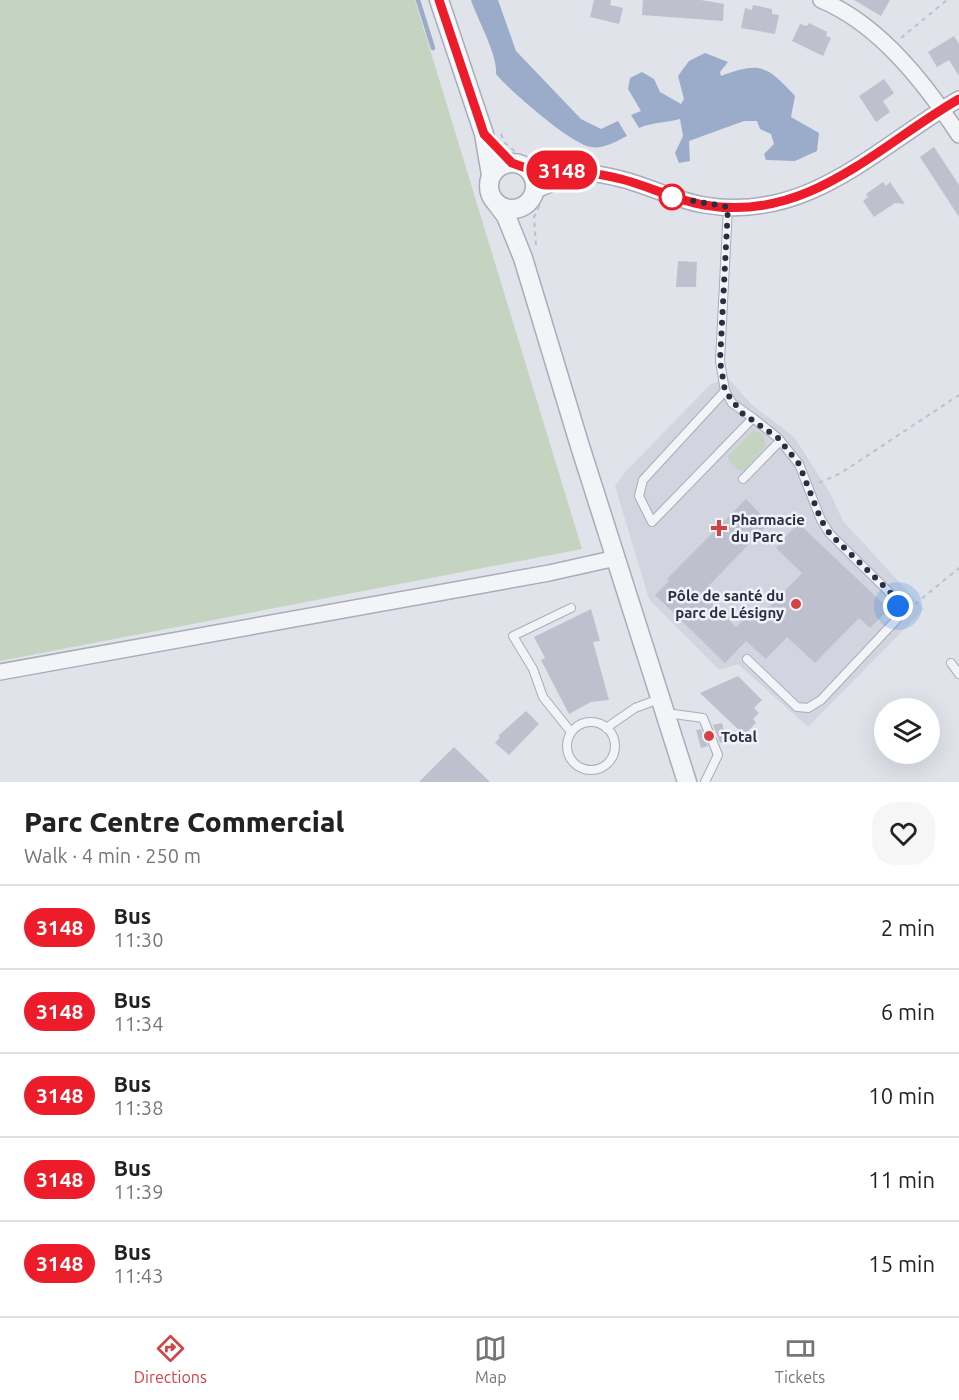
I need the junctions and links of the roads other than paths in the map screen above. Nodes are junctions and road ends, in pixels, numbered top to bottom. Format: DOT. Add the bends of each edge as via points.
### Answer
graph roads {
  1 [pos="439,0"];
  2 [pos="831,2"];
  3 [pos="959,99"];
  4 [pos="942,109"];
  5 [pos="484,134"];
  6 [pos="959,135"];
  7 [pos="519,165"];
  8 [pos="576,173"];
  9 [pos="491,175"];
  10 [pos="530,197"];
  11 [pos="497,204"];
  12 [pos="728,207"];
  13 [pos="523,258"];
  14 [pos="725,391"];
  15 [pos="753,418"];
  16 [pos="780,441"];
  17 [pos="742,479"];
  18 [pos="616,558"];
  19 [pos="571,608"];
  20 [pos="747,659"];
  21 [pos="951,663"];
  22 [pos="0,672"];
  23 [pos="959,674"];
  24 [pos="663,705"];
  25 [pos="606,728"];
  26 [pos="572,732"];
  27 [pos="687,782"];
  28 [pos="705,782"];
  1 -- 5 [label="street"];
  2 -- 4 [label="street" via="879,38"];
  3 -- 4 [label="street"];
  4 -- 6 [label="street"];
  4 -- 12 [label="street" via="806,195 777,203"];
  5 -- 7 [label="street"];
  5 -- 9 [label="street"];
  7 -- 8 [label="street"];
  7 -- 9 [label="street" via="500,166"];
  7 -- 10 [label="street" via="533,178"];
  8 -- 10 [label="street"];
  8 -- 12 [label="street" via="623,179 674,198"];
  9 -- 11 [label="street" via="489,190"];
  10 -- 11 [label="street" via="511,209"];
  10 -- 13 [label="street" via="521,234"];
  11 -- 13 [label="street"];
  12 -- 14 [label="lane" via="720,361"];
  13 -- 18 [label="street"];
  14 -- 15 [label="lane" via="737,408"];
  14 -- 15 [label="lane" via="643,480 639,496 652,522"];
  15 -- 16 [label="lane"];
  16 -- 17 [label="lane"];
  16 -- 20 [label="lane" via="799,464 830,534 890,592 898,606 897,619 821,700 808,708 797,707"];
  18 -- 22 [label="street"];
  18 -- 24 [label="street"];
  19 -- 26 [label="lane" via="513,636 533,669 543,697"];
  21 -- 23 [label="lane"];
  24 -- 25 [label="lane" via="635,708"];
  24 -- 27 [label="street"];
  24 -- 28 [label="lane" via="702,718 718,755"];
  25 -- 26 [label="lane" via="592,722 577,726"];
  25 -- 26 [label="lane" via="614,749 607,763 593,770 578,766 568,754"];
}
